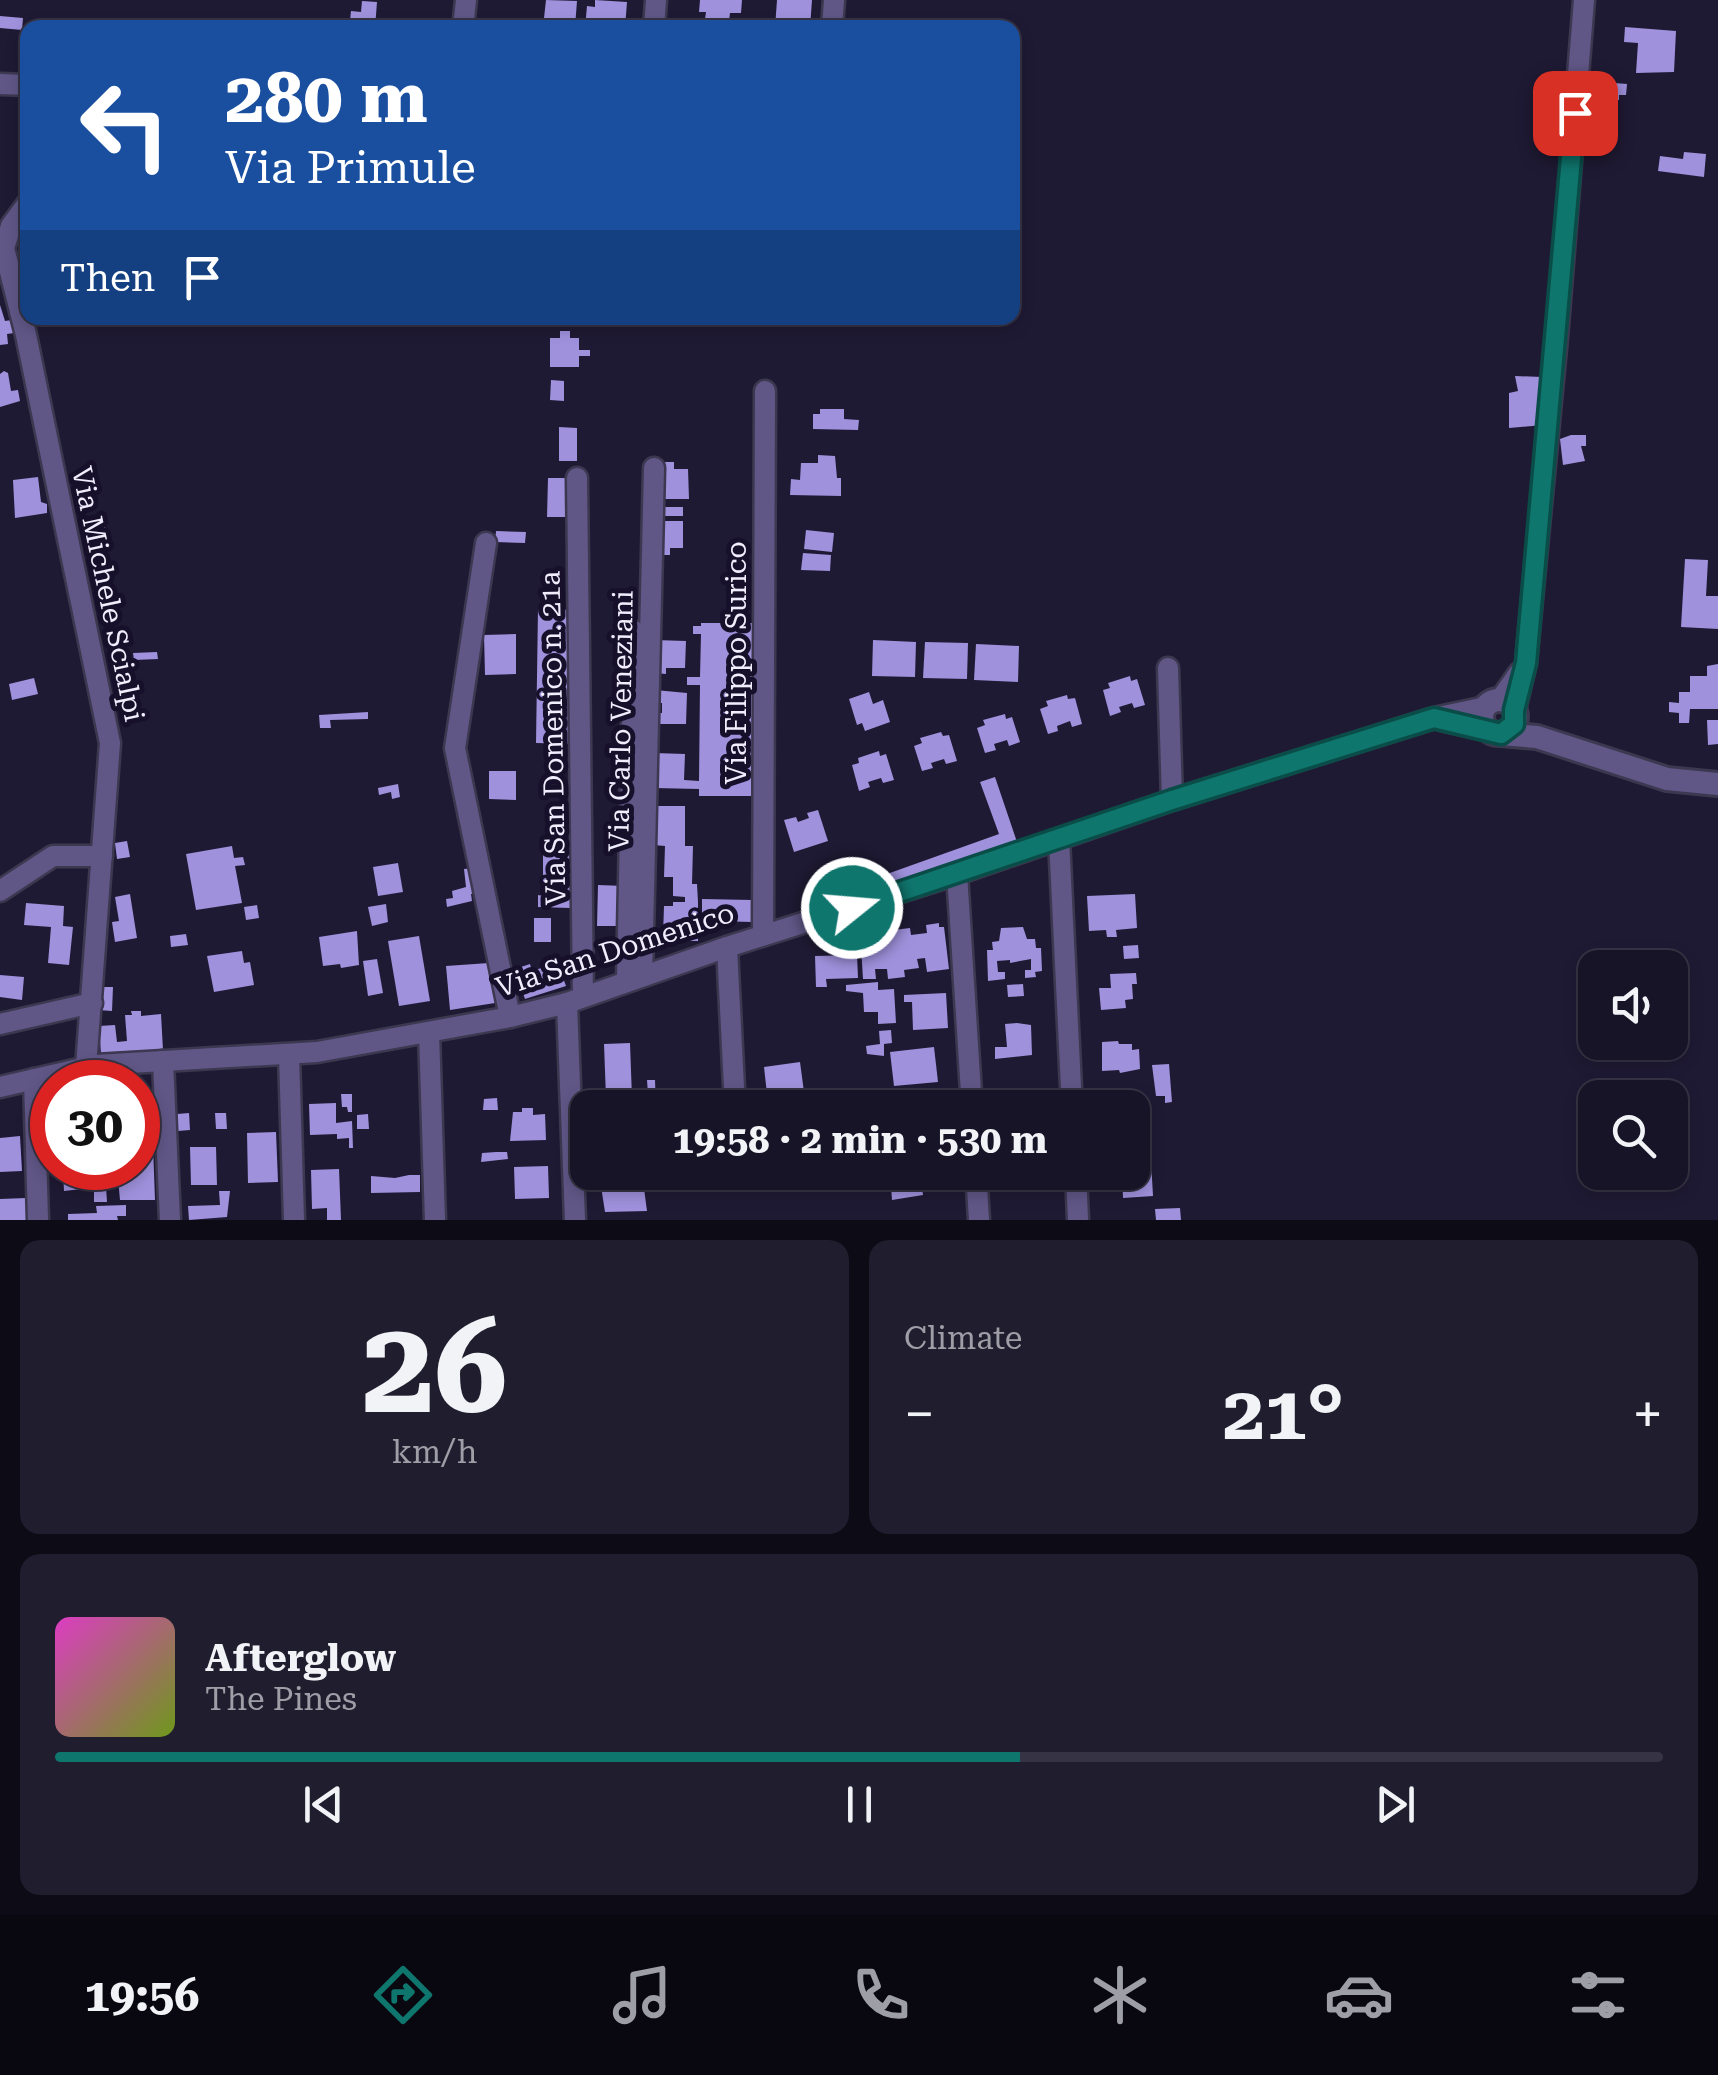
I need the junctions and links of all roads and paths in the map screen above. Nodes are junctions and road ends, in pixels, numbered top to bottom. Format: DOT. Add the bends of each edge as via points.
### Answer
graph roads {
  1 [pos="1584,0"];
  2 [pos="20,214"];
  3 [pos="20,311"];
  4 [pos="23,325"];
  5 [pos="765,391"];
  6 [pos="654,468"];
  7 [pos="577,478"];
  8 [pos="486,543"];
  9 [pos="634,631"];
  10 [pos="1168,668"];
  11 [pos="1504,708"];
  12 [pos="1434,718"];
  13 [pos="1496,732"];
  14 [pos="1537,736"];
  15 [pos="1718,784"];
  16 [pos="1172,800"];
  17 [pos="1059,839"];
  18 [pos="102,856"];
  19 [pos="957,874"];
  20 [pos="0,891"];
  21 [pos="763,935"];
  22 [pos="726,946"];
  23 [pos="635,978"];
  24 [pos="575,1000"];
  25 [pos="92,1004"];
  26 [pos="510,1018"];
  27 [pos="0,1024"];
  28 [pos="429,1033"];
  29 [pos="289,1055"];
  30 [pos="87,1060"];
  31 [pos="160,1061"];
  32 [pos="164,1061"];
  33 [pos="30,1081"];
  34 [pos="0,1088"];
  35 [pos="734,1090"];
  36 [pos="971,1090"];
  37 [pos="1071,1090"];
  38 [pos="37,1190"];
  39 [pos="977,1190"];
  40 [pos="1077,1190"];
  41 [pos="38,1220"];
  42 [pos="170,1220"];
  43 [pos="294,1220"];
  44 [pos="435,1220"];
  45 [pos="576,1220"];
  46 [pos="979,1220"];
  47 [pos="1078,1220"];
  1 -- 11 [label="street" via="1526,663"];
  2 -- 3 [label="street, Via Michele Scialpi" via="4,248"];
  4 -- 18 [label="street, Via Michele Scialpi" via="110,743"];
  5 -- 21 [label="street, Via Filippo Surico"];
  6 -- 23 [label="street, Via Carlo Veneziani"];
  7 -- 24 [label="street, Via San Domenico n. 21a"];
  8 -- 26 [label="street" via="455,748"];
  9 -- 23 [label="street"];
  10 -- 16 [label="street"];
  11 -- 12 [label="street, Via San Domenico"];
  11 -- 13 [label="street" via="1484,723"];
  11 -- 14 [label="street"];
  12 -- 13 [label="street"];
  12 -- 16 [label="street, Via San Domenico"];
  13 -- 14 [label="street"];
  14 -- 15 [label="street" via="1667,779"];
  16 -- 17 [label="street, Via San Domenico"];
  17 -- 19 [label="street, Via San Domenico"];
  17 -- 37 [label="street"];
  18 -- 20 [label="street" via="53,856"];
  18 -- 25 [label="street, Via Michele Scialpi"];
  19 -- 21 [label="street, Via San Domenico"];
  19 -- 36 [label="street"];
  21 -- 22 [label="street, Via San Domenico"];
  22 -- 23 [label="street, Via San Domenico"];
  22 -- 35 [label="street"];
  23 -- 24 [label="street, Via San Domenico"];
  24 -- 26 [label="street, Via San Domenico"];
  24 -- 45 [label="street, Via San Domenico n. 21a"];
  25 -- 27 [label="street"];
  25 -- 30 [label="street, Via Michele Scialpi"];
  26 -- 28 [label="street, Via San Domenico"];
  28 -- 29 [label="street, Via San Domenico"];
  28 -- 44 [label="street"];
  29 -- 32 [label="street, Via San Domenico"];
  29 -- 43 [label="street"];
  31 -- 32 [label="street, Via San Domenico"];
  32 -- 42 [label="street"];
  33 -- 34 [label="street, Via San Domenico"];
  38 -- 41 [label="street"];
  39 -- 46 [label="street"];
  40 -- 47 [label="street"];
}
